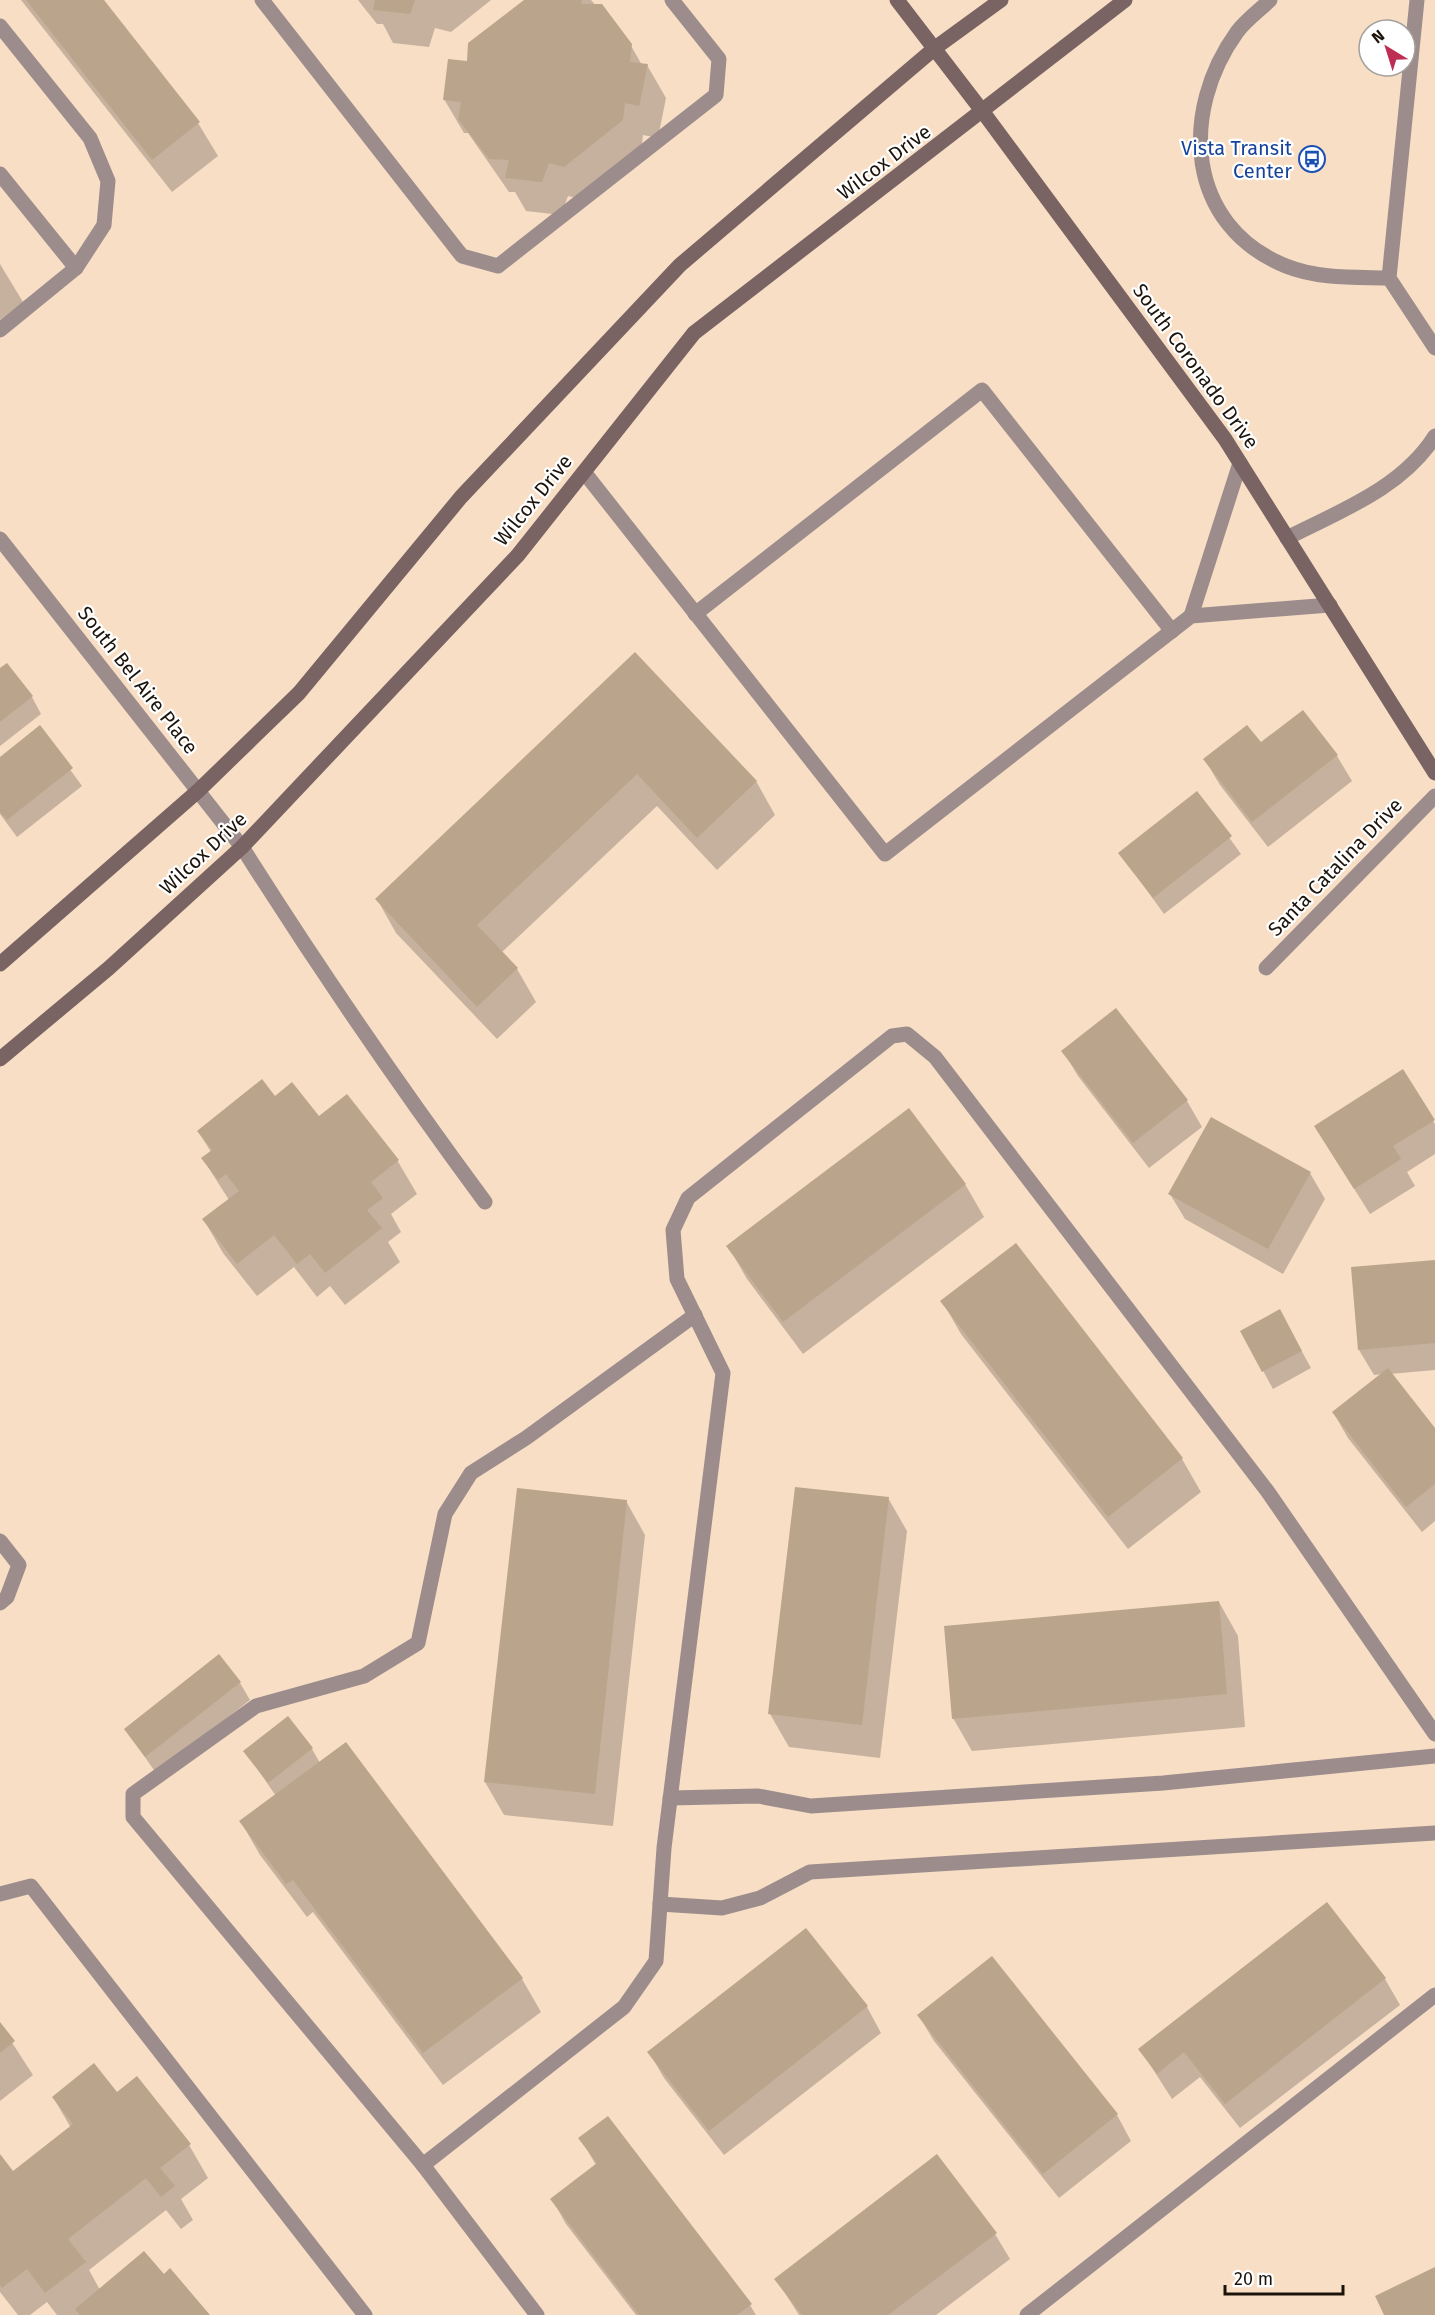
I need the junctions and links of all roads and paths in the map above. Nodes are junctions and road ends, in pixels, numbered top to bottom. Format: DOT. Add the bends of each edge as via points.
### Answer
graph roads {
  1 [pos="262,0"];
  2 [pos="672,0"];
  3 [pos="897,0"];
  4 [pos="1001,0"];
  5 [pos="1125,0"];
  6 [pos="1270,0"];
  7 [pos="1417,0"];
  8 [pos="0,26"];
  9 [pos="935,48"];
  10 [pos="984,112"];
  11 [pos="0,174"];
  12 [pos="76,268"];
  13 [pos="1389,278"];
  14 [pos="0,330"];
  15 [pos="1435,348"];
  16 [pos="1435,436"];
  17 [pos="1240,464"];
  18 [pos="584,472"];
  19 [pos="1287,538"];
  20 [pos="0,539"];
  21 [pos="1330,605"];
  22 [pos="696,614"];
  23 [pos="1191,616"];
  24 [pos="1172,631"];
  25 [pos="1435,773"];
  26 [pos="198,791"];
  27 [pos="1435,796"];
  28 [pos="242,848"];
  29 [pos="0,964"];
  30 [pos="1266,968"];
  31 [pos="0,1059"];
  32 [pos="485,1202"];
  33 [pos="695,1315"];
  34 [pos="0,1541"];
  35 [pos="0,1603"];
  36 [pos="1435,1734"];
  37 [pos="1435,1756"];
  38 [pos="670,1798"];
  39 [pos="1435,1833"];
  40 [pos="0,1894"];
  41 [pos="660,1904"];
  42 [pos="1435,1995"];
  43 [pos="423,2164"];
  44 [pos="364,2315"];
  45 [pos="537,2315"];
  46 [pos="1027,2315"];
  1 -- 2 [label="street" via="462,256 498,266 716,95 719,59"];
  3 -- 9 [label="street, South Coronado Drive"];
  4 -- 9 [label="street"];
  5 -- 10 [label="street, Wilcox Drive"];
  6 -- 13 [label="street" via="1238,30 1217,66 1203,106 1198,141 1205,184 1217,208 1239,236 1286,266 1315,275"];
  7 -- 13 [label="street"];
  8 -- 12 [label="street" via="90,138 108,181 104,225"];
  9 -- 10 [label="street, South Coronado Drive"];
  9 -- 26 [label="street" via="680,265 461,497 299,693"];
  10 -- 17 [label="street, South Coronado Drive"];
  10 -- 18 [label="street, Wilcox Drive" via="694,333"];
  11 -- 12 [label="street"];
  12 -- 14 [label="street"];
  13 -- 15 [label="street"];
  16 -- 19 [label="street" via="1410,467 1373,494"];
  17 -- 19 [label="street, South Coronado Drive"];
  17 -- 23 [label="street"];
  18 -- 22 [label="street"];
  18 -- 28 [label="street, Wilcox Drive" via="518,555"];
  19 -- 21 [label="street, South Coronado Drive"];
  20 -- 26 [label="street, South Bel Aire Place"];
  21 -- 23 [label="street"];
  21 -- 25 [label="street, South Coronado Drive"];
  22 -- 24 [label="street" via="885,854"];
  22 -- 24 [label="street" via="982,390"];
  23 -- 24 [label="street"];
  26 -- 28 [label="street, South Bel Aire Place"];
  26 -- 29 [label="street"];
  27 -- 30 [label="street, Santa Catalina Drive"];
  28 -- 31 [label="street, Wilcox Drive" via="109,968"];
  28 -- 32 [label="street, South Bel Aire Place" via="320,970"];
  33 -- 36 [label="street" via="677,1279 673,1230 688,1198 892,1036 907,1034 934,1057 1268,1492"];
  33 -- 38 [label="street" via="723,1373"];
  33 -- 43 [label="street" via="526,1438 471,1473 445,1514 418,1643 364,1676 256,1706 133,1794 133,1817"];
  34 -- 35 [label="street" via="19,1565 7,1597"];
  37 -- 38 [label="street" via="1163,1783 810,1806 759,1796"];
  38 -- 41 [label="street"];
  39 -- 41 [label="street" via="810,1872 760,1898 722,1908"];
  40 -- 44 [label="street" via="31,1886"];
  41 -- 43 [label="street" via="656,1961 624,2007"];
  42 -- 46 [label="street"];
  43 -- 45 [label="street"];
}
